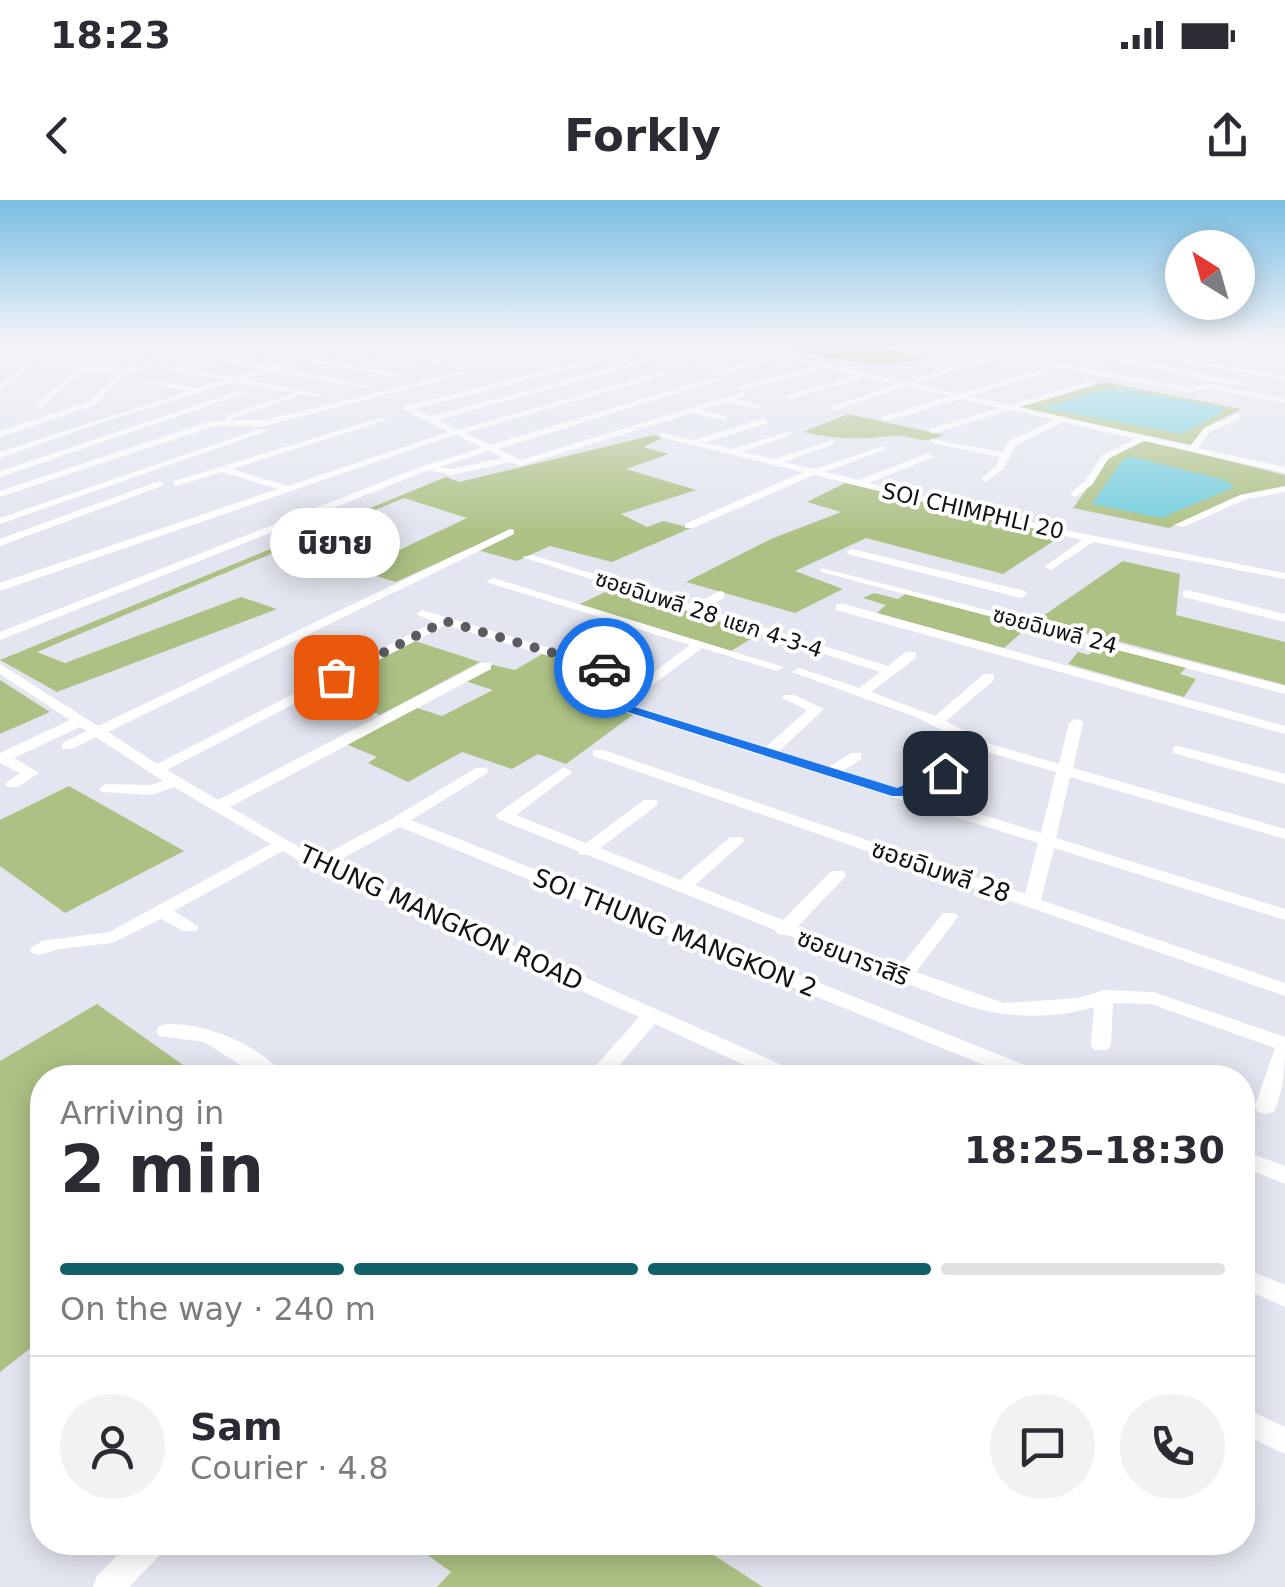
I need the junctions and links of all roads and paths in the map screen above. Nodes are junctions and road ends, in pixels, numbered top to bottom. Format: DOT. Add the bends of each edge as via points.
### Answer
graph roads {
  1 [pos="85,406"];
  2 [pos="149,406"];
  3 [pos="204,406"];
  4 [pos="264,406"];
  5 [pos="333,406"];
  6 [pos="417,406"];
  7 [pos="481,406"];
  8 [pos="551,406"];
  9 [pos="634,406"];
  10 [pos="650,406"];
  11 [pos="707,406"];
  12 [pos="844,406"];
  13 [pos="924,406"];
  14 [pos="996,406"];
  15 [pos="1014,406"];
  16 [pos="1006,408"];
  17 [pos="834,409"];
  18 [pos="686,412"];
  19 [pos="1238,416"];
  20 [pos="228,418"];
  21 [pos="724,418"];
  22 [pos="884,419"];
  23 [pos="382,420"];
  24 [pos="427,420"];
  25 [pos="764,420"];
  26 [pos="1061,420"];
  27 [pos="653,422"];
  28 [pos="679,429"];
  29 [pos="263,431"];
  30 [pos="451,433"];
  31 [pos="788,433"];
  32 [pos="0,434"];
  33 [pos="664,435"];
  34 [pos="1143,438"];
  35 [pos="831,442"];
  36 [pos="694,443"];
  37 [pos="575,446"];
  38 [pos="881,448"];
  39 [pos="1193,448"];
  40 [pos="486,450"];
  41 [pos="590,451"];
  42 [pos="733,452"];
  43 [pos="0,455"];
  44 [pos="928,456"];
  45 [pos="1006,456"];
  46 [pos="508,460"];
  47 [pos="774,462"];
  48 [pos="428,467"];
  49 [pos="220,470"];
  50 [pos="1285,470"];
  51 [pos="814,472"];
  52 [pos="0,474"];
  53 [pos="986,478"];
  54 [pos="178,483"];
  55 [pos="860,483"];
  56 [pos="160,484"];
  57 [pos="286,488"];
  58 [pos="1285,489"];
  59 [pos="0,494"];
  60 [pos="1075,494"];
  61 [pos="0,520"];
  62 [pos="1179,525"];
  63 [pos="689,526"];
  64 [pos="510,532"];
  65 [pos="1091,538"];
  66 [pos="0,543"];
  67 [pos="852,552"];
  68 [pos="528,557"];
  69 [pos="906,565"];
  70 [pos="1051,567"];
  71 [pos="824,570"];
  72 [pos="1285,576"];
  73 [pos="493,581"];
  74 [pos="880,584"];
  75 [pos="0,587"];
  76 [pos="720,594"];
  77 [pos="1186,594"];
  78 [pos="694,609"];
  79 [pos="422,614"];
  80 [pos="994,614"];
  81 [pos="1285,618"];
  82 [pos="445,621"];
  83 [pos="0,636"];
  84 [pos="698,645"];
  85 [pos="910,655"];
  86 [pos="486,666"];
  87 [pos="777,667"];
  88 [pos="0,668"];
  89 [pos="890,671"];
  90 [pos="799,672"];
  91 [pos="989,677"];
  92 [pos="644,680"];
  93 [pos="1285,690"];
  94 [pos="861,693"];
  95 [pos="788,698"];
  96 [pos="936,722"];
  97 [pos="1076,723"];
  98 [pos="88,726"];
  99 [pos="1285,730"];
  100 [pos="67,746"];
  101 [pos="1178,750"];
  102 [pos="768,752"];
  103 [pos="598,753"];
  104 [pos="856,756"];
  105 [pos="1,758"];
  106 [pos="156,770"];
  107 [pos="1063,770"];
  108 [pos="481,771"];
  109 [pos="564,772"];
  110 [pos="832,772"];
  111 [pos="945,773"];
  112 [pos="1285,779"];
  113 [pos="177,781"];
  114 [pos="13,784"];
  115 [pos="107,790"];
  116 [pos="897,793"];
  117 [pos="650,803"];
  118 [pos="219,806"];
  119 [pos="1200,810"];
  120 [pos="399,821"];
  121 [pos="1190,826"];
  122 [pos="1285,834"];
  123 [pos="736,840"];
  124 [pos="1046,840"];
  125 [pos="284,844"];
  126 [pos="586,851"];
  127 [pos="318,865"];
  128 [pos="837,875"];
  129 [pos="680,888"];
  130 [pos="1032,902"];
  131 [pos="160,911"];
  132 [pos="1285,915"];
  133 [pos="949,917"];
  134 [pos="190,928"];
  135 [pos="784,930"];
  136 [pos="39,949"];
  137 [pos="902,977"];
  138 [pos="1285,990"];
  139 [pos="1104,996"];
  140 [pos="652,1015"];
  141 [pos="166,1031"];
  142 [pos="1101,1045"];
  143 [pos="1285,1046"];
  144 [pos="257,1065"];
  145 [pos="607,1065"];
  146 [pos="764,1065"];
  147 [pos="1006,1065"];
  148 [pos="1266,1106"];
  149 [pos="1255,1163"];
  150 [pos="1285,1175"];
  151 [pos="1255,1283"];
  152 [pos="1285,1296"];
  153 [pos="1255,1426"];
  154 [pos="1285,1440"];
  155 [pos="141,1555"];
  156 [pos="121,1583"];
  1 -- 32 [label="street"];
  2 -- 43 [label="street"];
  3 -- 52 [label="street"];
  4 -- 20 [label="street"];
  5 -- 59 [label="street" via="264,423 214,423"];
  6 -- 24 [label="street" via="408,408"];
  7 -- 24 [label="street"];
  8 -- 30 [label="street"];
  9 -- 40 [label="street"];
  10 -- 18 [label="street"];
  11 -- 18 [label="street"];
  12 -- 17 [label="street"];
  13 -- 22 [label="street"];
  14 -- 16 [label="street"];
  15 -- 16 [label="street"];
  16 -- 26 [label="street"];
  16 -- 45 [label="street" via="933,436"];
  18 -- 21 [label="street"];
  18 -- 27 [label="street"];
  19 -- 39 [label="street" via="1208,430"];
  23 -- 49 [label="street"];
  24 -- 30 [label="street"];
  25 -- 36 [label="street"];
  26 -- 34 [label="street"];
  26 -- 45 [label="street" via="1018,438"];
  27 -- 28 [label="street"];
  27 -- 37 [label="street"];
  29 -- 61 [label="street"];
  30 -- 40 [label="street"];
  30 -- 57 [label="street"];
  31 -- 42 [label="street"];
  33 -- 36 [label="street, SOI CHIMPHLI 20"];
  34 -- 39 [label="street"];
  34 -- 60 [label="street" via="1105,457"];
  35 -- 47 [label="street"];
  36 -- 42 [label="street, SOI CHIMPHLI 20"];
  37 -- 41 [label="street"];
  37 -- 46 [label="street" via="520,463"];
  38 -- 51 [label="street"];
  39 -- 50 [label="street" via="1269,461"];
  40 -- 46 [label="street"];
  40 -- 48 [label="street"];
  42 -- 47 [label="street, SOI CHIMPHLI 20"];
  44 -- 55 [label="street"];
  45 -- 53 [label="street"];
  46 -- 48 [label="street" via="451,472"];
  47 -- 51 [label="street, SOI CHIMPHLI 20"];
  48 -- 83 [label="street"];
  49 -- 54 [label="street"];
  49 -- 57 [label="street"];
  51 -- 55 [label="street, SOI CHIMPHLI 20"];
  51 -- 63 [label="street"];
  55 -- 65 [label="street, SOI CHIMPHLI 20"];
  56 -- 66 [label="street"];
  57 -- 75 [label="street"];
  58 -- 62 [label="street" via="1244,497"];
  64 -- 98 [label="street"];
  65 -- 70 [label="street"];
  65 -- 72 [label="street, SOI CHIMPHLI 20"];
  67 -- 69 [label="street"];
  68 -- 78 [label="street, ซอยฉิมพลี 28 แยก 4-3-4"];
  69 -- 74 [label="street"];
  69 -- 80 [label="street" via="1023,592"];
  71 -- 74 [label="street, ซอยฉิมพลี 24"];
  73 -- 84 [label="street"];
  74 -- 80 [label="street, ซอยฉิมพลี 24"];
  74 -- 99 [label="street" via="840,607"];
  76 -- 78 [label="street"];
  77 -- 81 [label="street"];
  78 -- 89 [label="street, ซอยฉิมพลี 28 แยก 4-3-4" via="823,644"];
  79 -- 82 [label="street"];
  80 -- 93 [label="street, ซอยฉิมพลี 24"];
  82 -- 92 [label="street"];
  82 -- 106 [label="street"];
  84 -- 87 [label="street"];
  84 -- 92 [label="street"];
  85 -- 89 [label="street"];
  86 -- 118 [label="street"];
  88 -- 98 [label="street, THUNG MANGKON ROAD"];
  89 -- 94 [label="street"];
  90 -- 94 [label="street"];
  91 -- 96 [label="street"];
  92 -- 102 [label="street" via="617,705"];
  94 -- 96 [label="street"];
  95 -- 102 [label="street" via="818,709"];
  96 -- 107 [label="street" via="984,748"];
  97 -- 107 [label="street"];
  98 -- 100 [label="street"];
  98 -- 105 [label="street"];
  98 -- 106 [label="street, THUNG MANGKON ROAD"];
  101 -- 112 [label="street"];
  102 -- 110 [label="street"];
  103 -- 130 [label="street, ซอยฉิมพลี 28"];
  104 -- 110 [label="street"];
  105 -- 114 [label="street" via="31,773"];
  106 -- 113 [label="street, THUNG MANGKON ROAD"];
  107 -- 119 [label="street"];
  107 -- 124 [label="street"];
  108 -- 120 [label="street"];
  109 -- 126 [label="street, ซอยนาราสิริ" via="504,816"];
  110 -- 116 [label="street"];
  111 -- 116 [label="street"];
  113 -- 115 [label="street" via="152,790"];
  113 -- 118 [label="street, THUNG MANGKON ROAD"];
  116 -- 124 [label="street"];
  117 -- 126 [label="street"];
  118 -- 125 [label="street, THUNG MANGKON ROAD"];
  119 -- 121 [label="street"];
  119 -- 122 [label="street"];
  120 -- 127 [label="street"];
  120 -- 147 [label="street, SOI THUNG MANGKON 2"];
  123 -- 129 [label="street"];
  124 -- 130 [label="street"];
  124 -- 132 [label="street"];
  125 -- 127 [label="street, THUNG MANGKON ROAD"];
  125 -- 131 [label="street"];
  126 -- 129 [label="street, ซอยนาราสิริ"];
  127 -- 140 [label="street, THUNG MANGKON ROAD"];
  128 -- 135 [label="street"];
  129 -- 135 [label="street, ซอยนาราสิริ"];
  130 -- 138 [label="street, ซอยฉิมพลี 28"];
  131 -- 134 [label="street"];
  131 -- 136 [label="street" via="99,942 67,939"];
  133 -- 137 [label="street"];
  135 -- 137 [label="street, ซอยนาราสิริ"];
  137 -- 139 [label="street, ซอยนาราสิริ" via="1004,1010"];
  139 -- 142 [label="street"];
  139 -- 143 [label="street, ซอยนาราสิริ" via="1178,1004"];
  140 -- 145 [label="street"];
  140 -- 146 [label="street, THUNG MANGKON ROAD"];
  141 -- 144 [label="street" via="213,1034"];
  143 -- 148 [label="street"];
  149 -- 150 [label="street"];
  151 -- 152 [label="street"];
  153 -- 154 [label="street"];
  155 -- 156 [label="street"];
}
